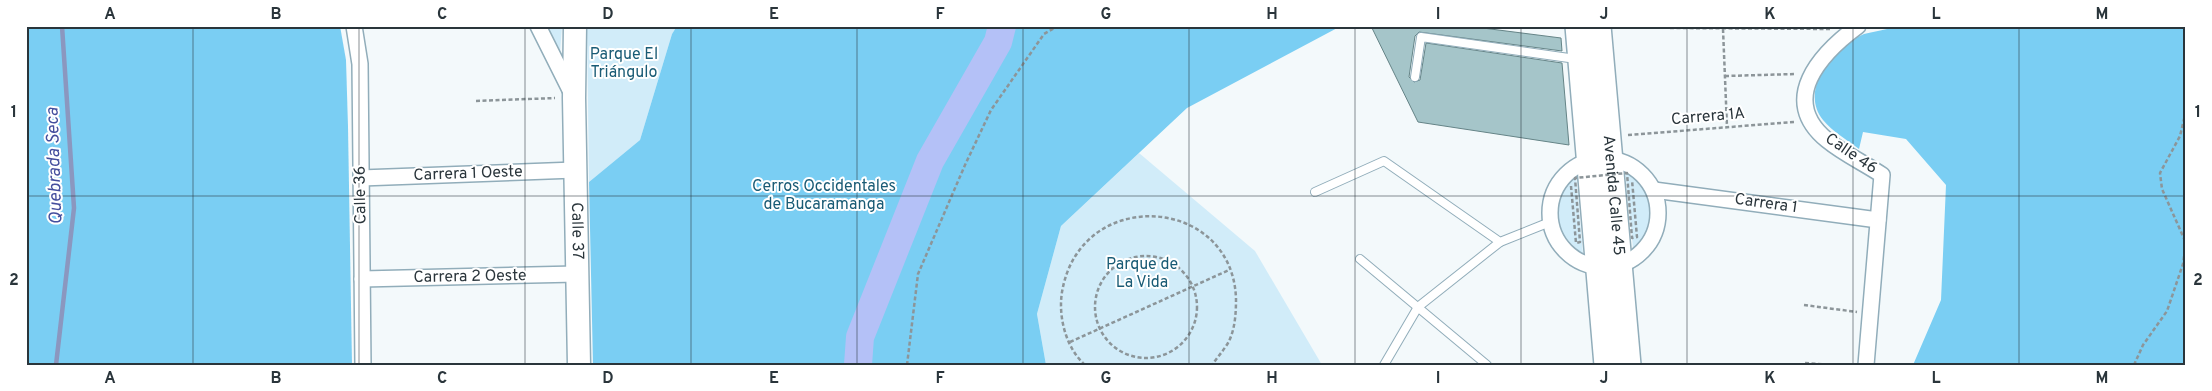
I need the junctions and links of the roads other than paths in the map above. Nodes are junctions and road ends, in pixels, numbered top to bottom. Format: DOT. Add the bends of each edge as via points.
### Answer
graph roads {
  1 [pos="354,26"];
  2 [pos="538,26"];
  3 [pos="575,26"];
  4 [pos="1578,26"];
  5 [pos="1598,26"];
  6 [pos="1856,28"];
  7 [pos="1580,60"];
  8 [pos="1415,78"];
  9 [pos="574,98"];
  10 [pos="1602,152"];
  11 [pos="575,170"];
  12 [pos="361,178"];
  13 [pos="1654,190"];
  14 [pos="1315,192"];
  15 [pos="1878,220"];
  16 [pos="1550,222"];
  17 [pos="1500,242"];
  18 [pos="1360,259"];
  19 [pos="1609,267"];
  20 [pos="577,274"];
  21 [pos="362,279"];
  22 [pos="1418,307"];
  23 [pos="363,365"];
  24 [pos="579,365"];
  25 [pos="1384,365"];
  26 [pos="1487,365"];
  27 [pos="1607,365"];
  28 [pos="1628,365"];
  29 [pos="1866,365"];
  1 -- 12 [label="street, Calle 36" via="360,64"];
  2 -- 9 [label="street, Calle 37"];
  3 -- 9 [label="street, Calle 37"];
  4 -- 7 [label="main road, Avenida Calle 45"];
  5 -- 10 [label="main road, Avenida Calle 45"];
  6 -- 15 [label="street, Calle 46" via="1811,73 1804,101 1815,128 1827,140 1882,175"];
  7 -- 8 [label="lane" via="1420,37"];
  7 -- 10 [label="main road, Avenida Calle 45"];
  9 -- 11 [label="street, Calle 37"];
  10 -- 13 [label="street" via="1634,168 1646,177"];
  10 -- 16 [label="street" via="1578,166 1558,184 1550,208"];
  10 -- 19 [label="main road, Avenida Calle 45"];
  11 -- 12 [label="street, Carrera 1 Oeste"];
  11 -- 20 [label="street, Calle 37"];
  12 -- 21 [label="street, Calle 36"];
  13 -- 15 [label="street, Carrera 1"];
  13 -- 19 [label="street" via="1658,210 1656,230 1650,243 1641,254"];
  14 -- 17 [label="lane" via="1384,161"];
  15 -- 29 [label="street, Calle 46"];
  16 -- 17 [label="lane"];
  16 -- 19 [label="street" via="1554,236 1574,259 1587,266"];
  17 -- 22 [label="lane"];
  18 -- 22 [label="lane"];
  19 -- 27 [label="main road, Avenida Calle 45"];
  19 -- 28 [label="main road, Avenida Calle 45"];
  20 -- 21 [label="street, Carrera 2 Oeste"];
  20 -- 24 [label="street, Calle 37"];
  21 -- 23 [label="street, Calle 36"];
  22 -- 25 [label="lane"];
  22 -- 26 [label="lane"];
}
